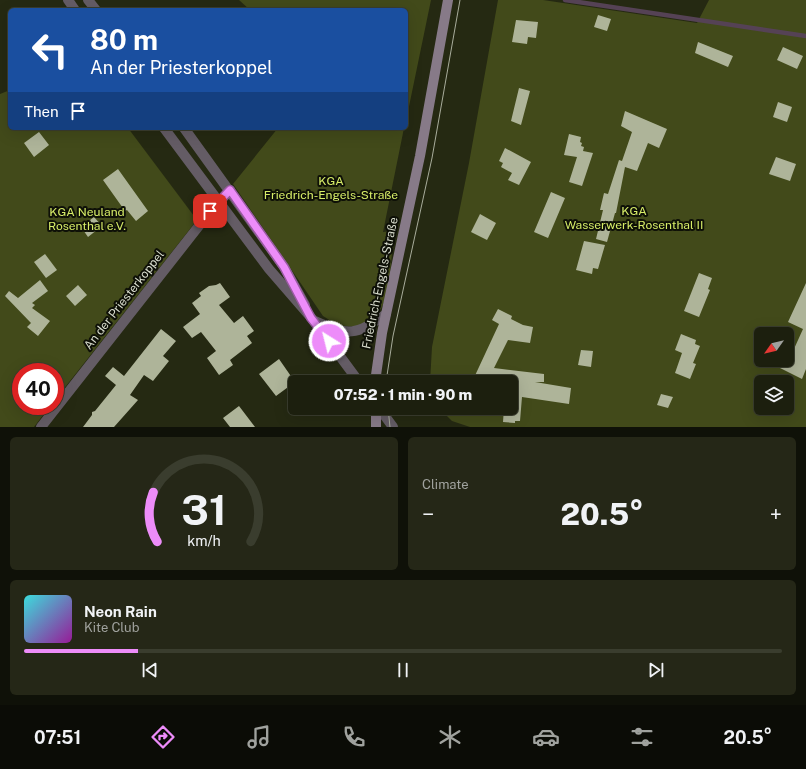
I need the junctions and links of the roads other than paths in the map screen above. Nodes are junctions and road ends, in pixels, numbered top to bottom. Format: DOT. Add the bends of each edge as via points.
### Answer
graph roads {
  1 [pos="88,0"];
  2 [pos="448,0"];
  3 [pos="94,8"];
  4 [pos="166,130"];
  5 [pos="185,130"];
  6 [pos="230,190"];
  7 [pos="219,201"];
  8 [pos="386,314"];
  9 [pos="313,319"];
  10 [pos="354,375"];
  11 [pos="376,375"];
  12 [pos="376,415"];
  13 [pos="384,415"];
  14 [pos="41,427"];
  15 [pos="376,427"];
  16 [pos="393,427"];
  1 -- 3 [label="street"];
  2 -- 8 [label="main road, Friedrich-Engels-Straße" via="420,156"];
  4 -- 7 [label="street"];
  5 -- 6 [label="street"];
  6 -- 7 [label="street, An der Priesterkoppel"];
  6 -- 9 [label="street" via="284,267"];
  7 -- 9 [label="street" via="269,269"];
  7 -- 14 [label="street, An der Priesterkoppel"];
  8 -- 9 [label="street" via="366,328 350,332 337,330"];
  8 -- 11 [label="main road, Friedrich-Engels-Straße"];
  9 -- 10 [label="street"];
  12 -- 15 [label="main road"];
  13 -- 16 [label="street"];
}
